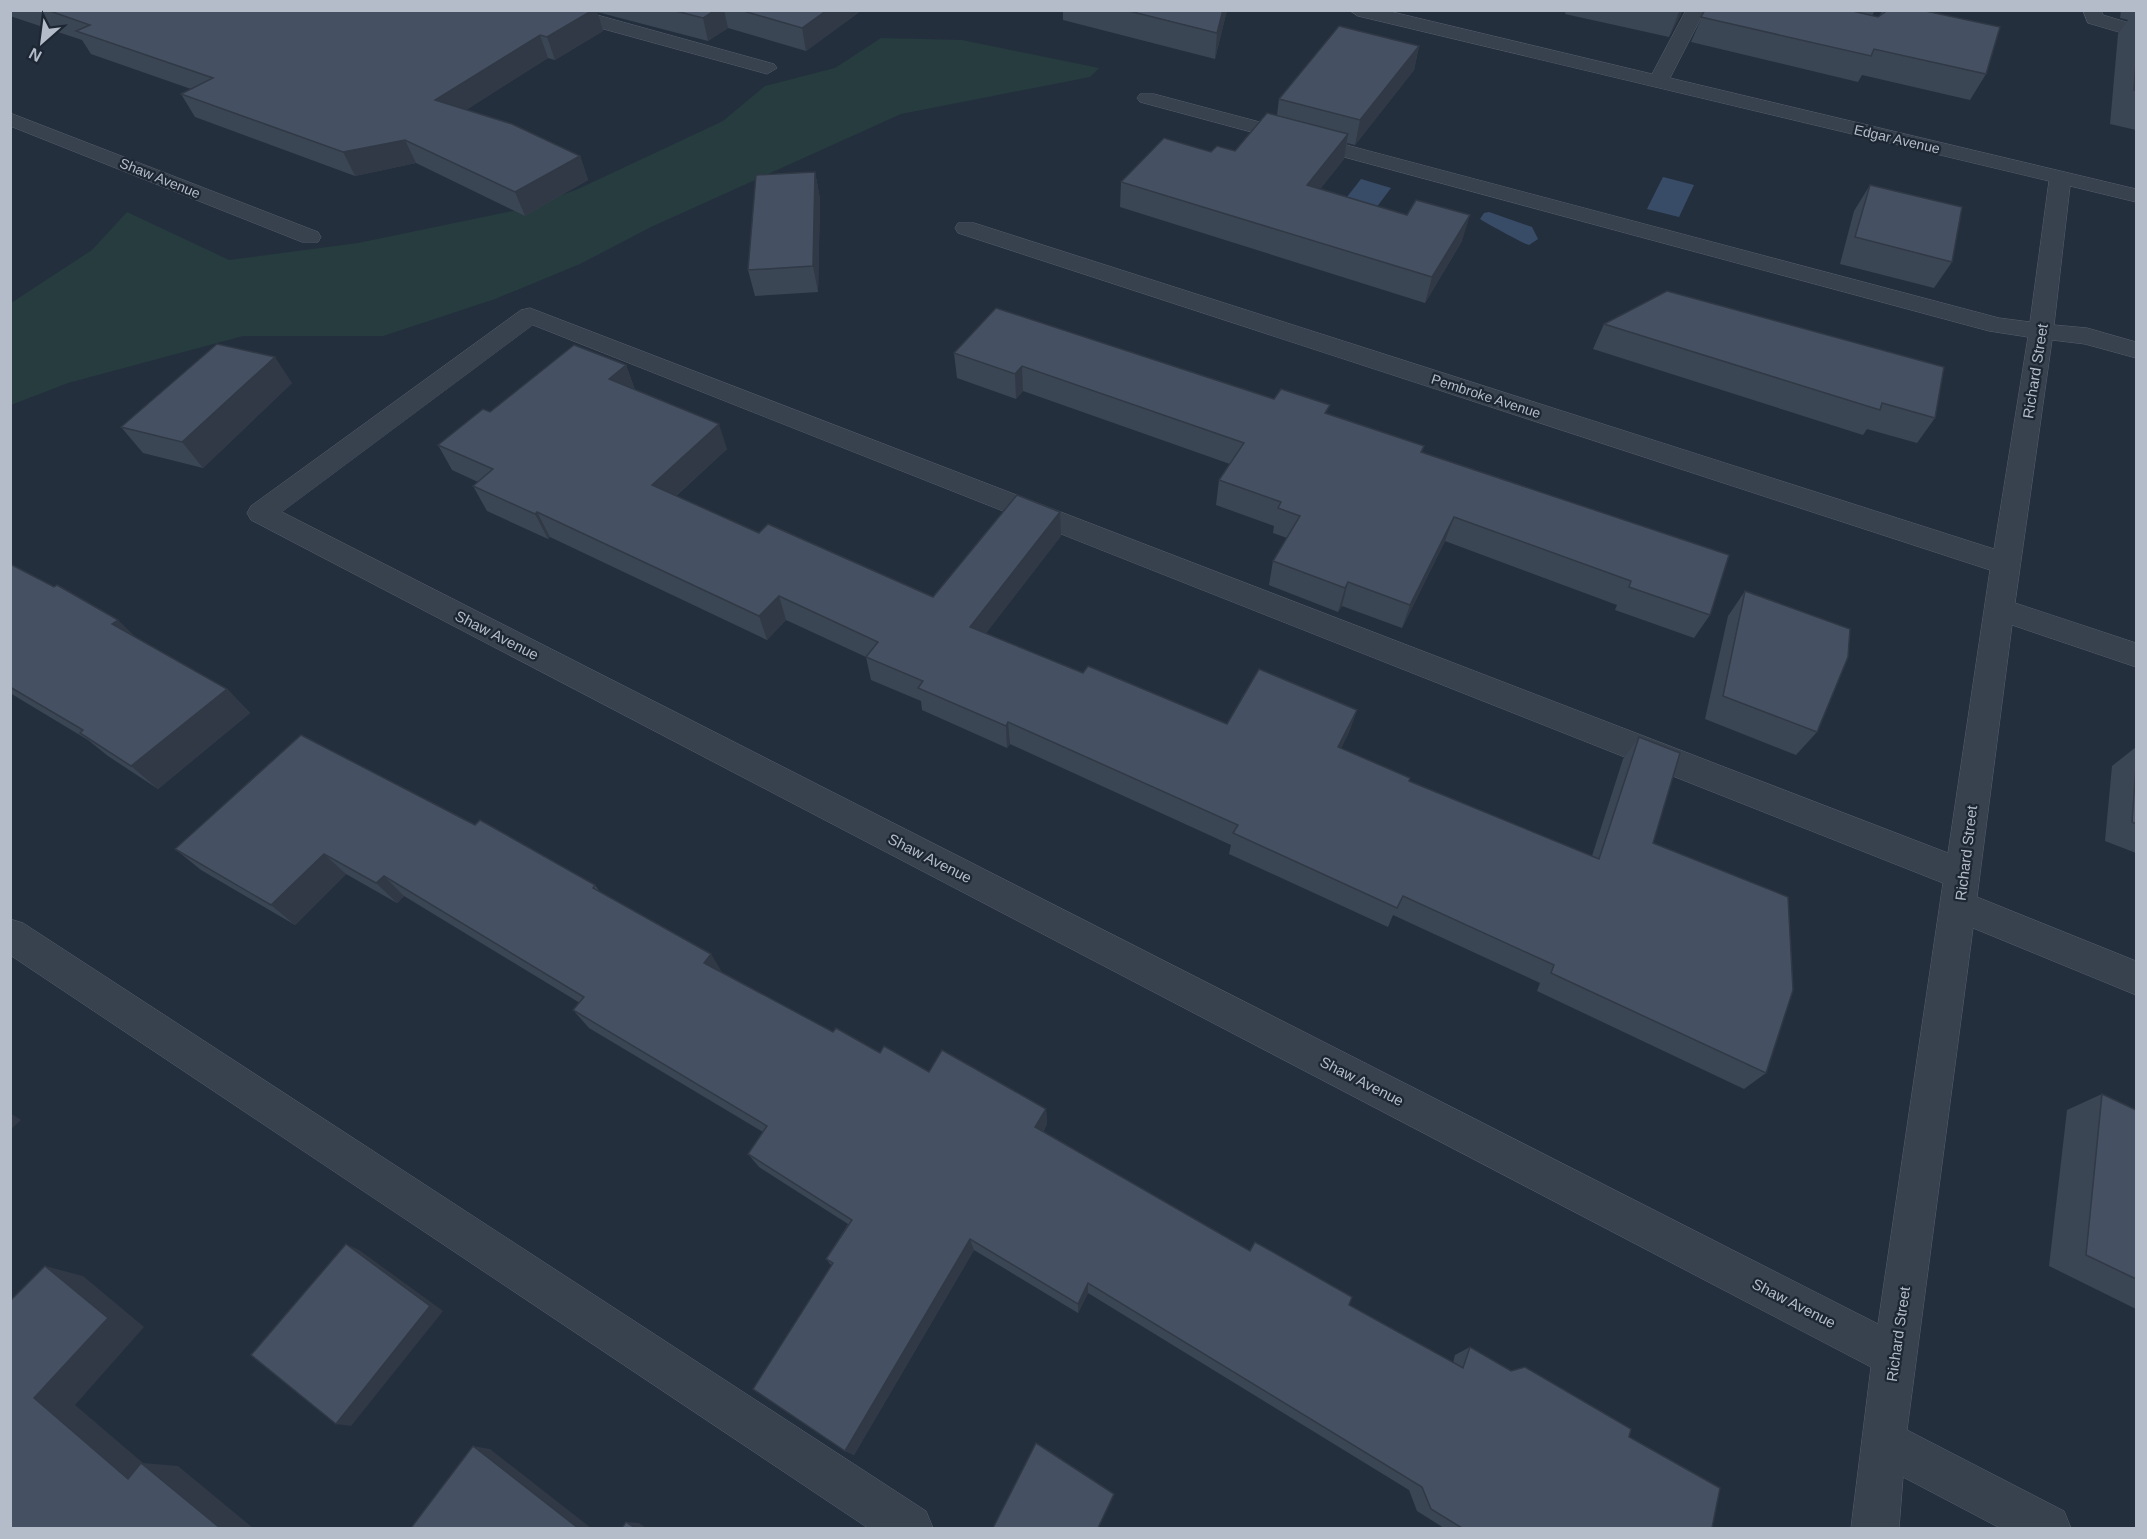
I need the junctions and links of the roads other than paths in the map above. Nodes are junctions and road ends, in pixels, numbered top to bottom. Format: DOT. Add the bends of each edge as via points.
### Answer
graph roads {
  1 [pos="556,10"];
  2 [pos="1358,10"];
  3 [pos="1696,10"];
  4 [pos="2092,10"];
  5 [pos="2136,31"];
  6 [pos="767,68"];
  7 [pos="1658,82"];
  8 [pos="1147,98"];
  9 [pos="10,119"];
  10 [pos="2060,177"];
  11 [pos="2136,195"];
  12 [pos="966,228"];
  13 [pos="310,237"];
  14 [pos="2041,333"];
  15 [pos="2136,350"];
  16 [pos="2006,564"];
  17 [pos="1999,609"];
  18 [pos="2136,655"];
  19 [pos="1961,891"];
  20 [pos="10,935"];
  21 [pos="2136,978"];
  22 [pos="1895,1356"];
  23 [pos="1883,1442"];
  24 [pos="909,1528"];
  25 [pos="1875,1528"];
  26 [pos="2047,1528"];
  1 -- 6 [label="street"];
  2 -- 7 [label="street, Edgar Avenue"];
  3 -- 7 [label="street"];
  4 -- 5 [label="street" via="2095,19"];
  7 -- 10 [label="street, Edgar Avenue"];
  8 -- 14 [label="street" via="1998,326"];
  9 -- 13 [label="street, Shaw Avenue"];
  10 -- 11 [label="street, Edgar Avenue"];
  10 -- 14 [label="street, Richard Street"];
  12 -- 16 [label="street, Pembroke Avenue"];
  14 -- 15 [label="street" via="2087,336"];
  14 -- 16 [label="street, Richard Street"];
  16 -- 17 [label="street, Richard Street"];
  17 -- 18 [label="street"];
  17 -- 19 [label="street, Richard Street"];
  19 -- 21 [label="street"];
  19 -- 22 [label="street, Richard Street"];
  19 -- 22 [label="street, Shaw Avenue" via="530,315 261,513"];
  20 -- 24 [label="street"];
  22 -- 23 [label="street, Richard Street"];
  23 -- 25 [label="street, Richard Street"];
  23 -- 26 [label="street"];
}
